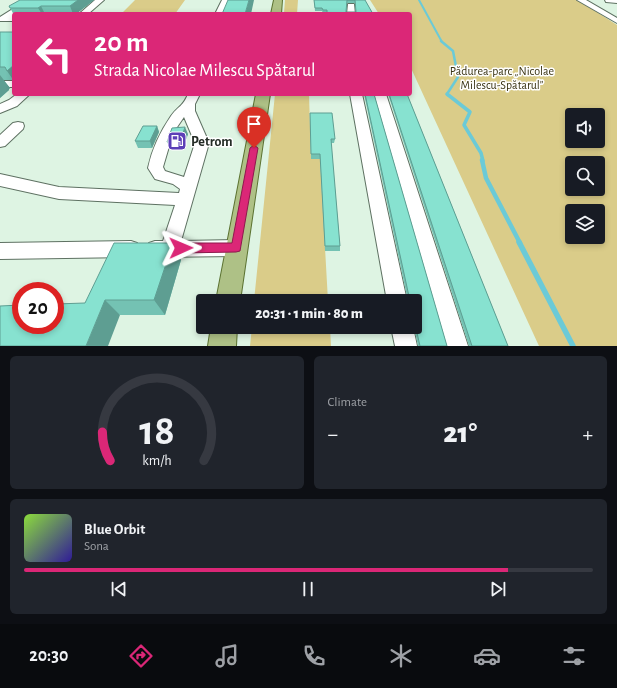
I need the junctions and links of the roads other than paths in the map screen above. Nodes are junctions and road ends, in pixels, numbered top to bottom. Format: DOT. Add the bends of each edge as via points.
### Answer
graph roads {
  1 [pos="32,0"];
  2 [pos="100,0"];
  3 [pos="226,0"];
  4 [pos="278,0"];
  5 [pos="581,0"];
  6 [pos="609,0"];
  7 [pos="617,1"];
  8 [pos="14,12"];
  9 [pos="85,12"];
  10 [pos="220,12"];
  11 [pos="276,12"];
  12 [pos="12,13"];
  13 [pos="12,19"];
  14 [pos="615,19"];
  15 [pos="0,84"];
  16 [pos="12,84"];
  17 [pos="22,96"];
  18 [pos="193,96"];
  19 [pos="263,96"];
  20 [pos="356,96"];
  21 [pos="381,96"];
  22 [pos="189,107"];
  23 [pos="0,109"];
  24 [pos="18,126"];
  25 [pos="0,143"];
  26 [pos="0,180"];
  27 [pos="187,194"];
  28 [pos="170,248"];
  29 [pos="236,248"];
  30 [pos="0,251"];
  31 [pos="229,294"];
  32 [pos="396,294"];
  33 [pos="223,334"];
  34 [pos="403,334"];
  35 [pos="222,346"];
  36 [pos="406,346"];
  37 [pos="458,346"];
  1 -- 8 [label="street"];
  2 -- 9 [label="street"];
  3 -- 10 [label="street"];
  4 -- 11 [label="main road"];
  5 -- 14 [label="street"];
  6 -- 7 [label="street"];
  12 -- 13 [label="street" via="3,19"];
  15 -- 16 [label="street"];
  17 -- 23 [label="street"];
  18 -- 22 [label="street"];
  19 -- 29 [label="main road"];
  20 -- 32 [label="street"];
  21 -- 37 [label="street"];
  22 -- 27 [label="street" via="202,143"];
  22 -- 27 [label="street" via="174,121 155,168 160,175 178,180"];
  24 -- 25 [label="street"];
  26 -- 27 [label="street" via="59,193"];
  27 -- 28 [label="street"];
  28 -- 29 [label="street"];
  28 -- 30 [label="street"];
  29 -- 31 [label="main road"];
  33 -- 35 [label="main road"];
  34 -- 36 [label="street"];
}
